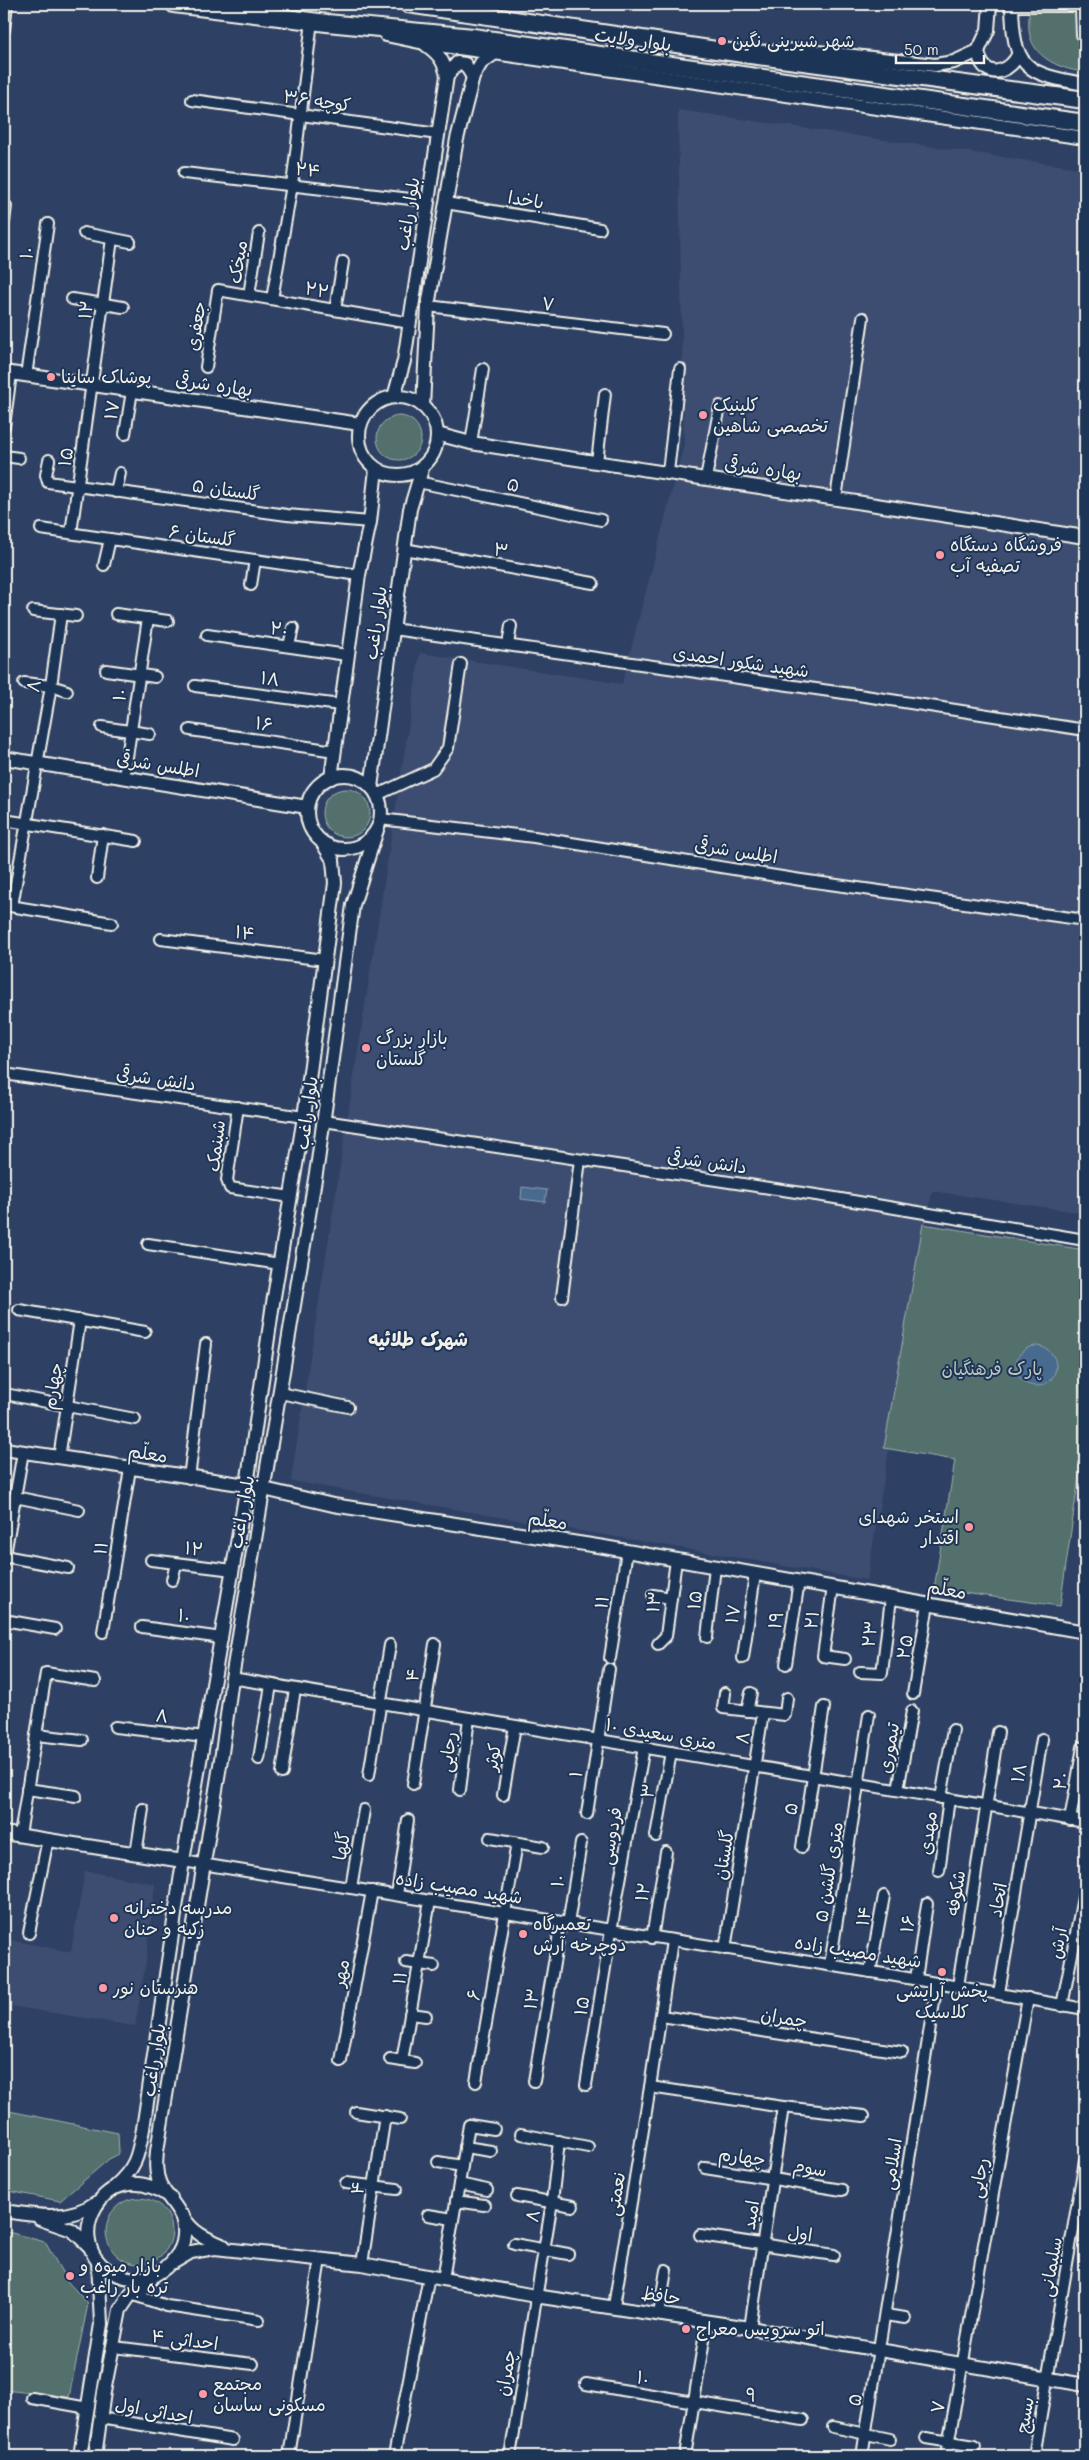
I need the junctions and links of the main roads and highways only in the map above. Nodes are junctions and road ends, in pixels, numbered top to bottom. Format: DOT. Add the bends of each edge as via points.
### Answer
graph roads {
  1 [pos="174,4"];
  2 [pos="408,4"];
  3 [pos="1085,100"];
  4 [pos="1085,123"];
  1 -- 4 [label="main road, بلوار ولایت" via="473,37"];
  2 -- 3 [label="main road, بلوار ولایت"];
}
